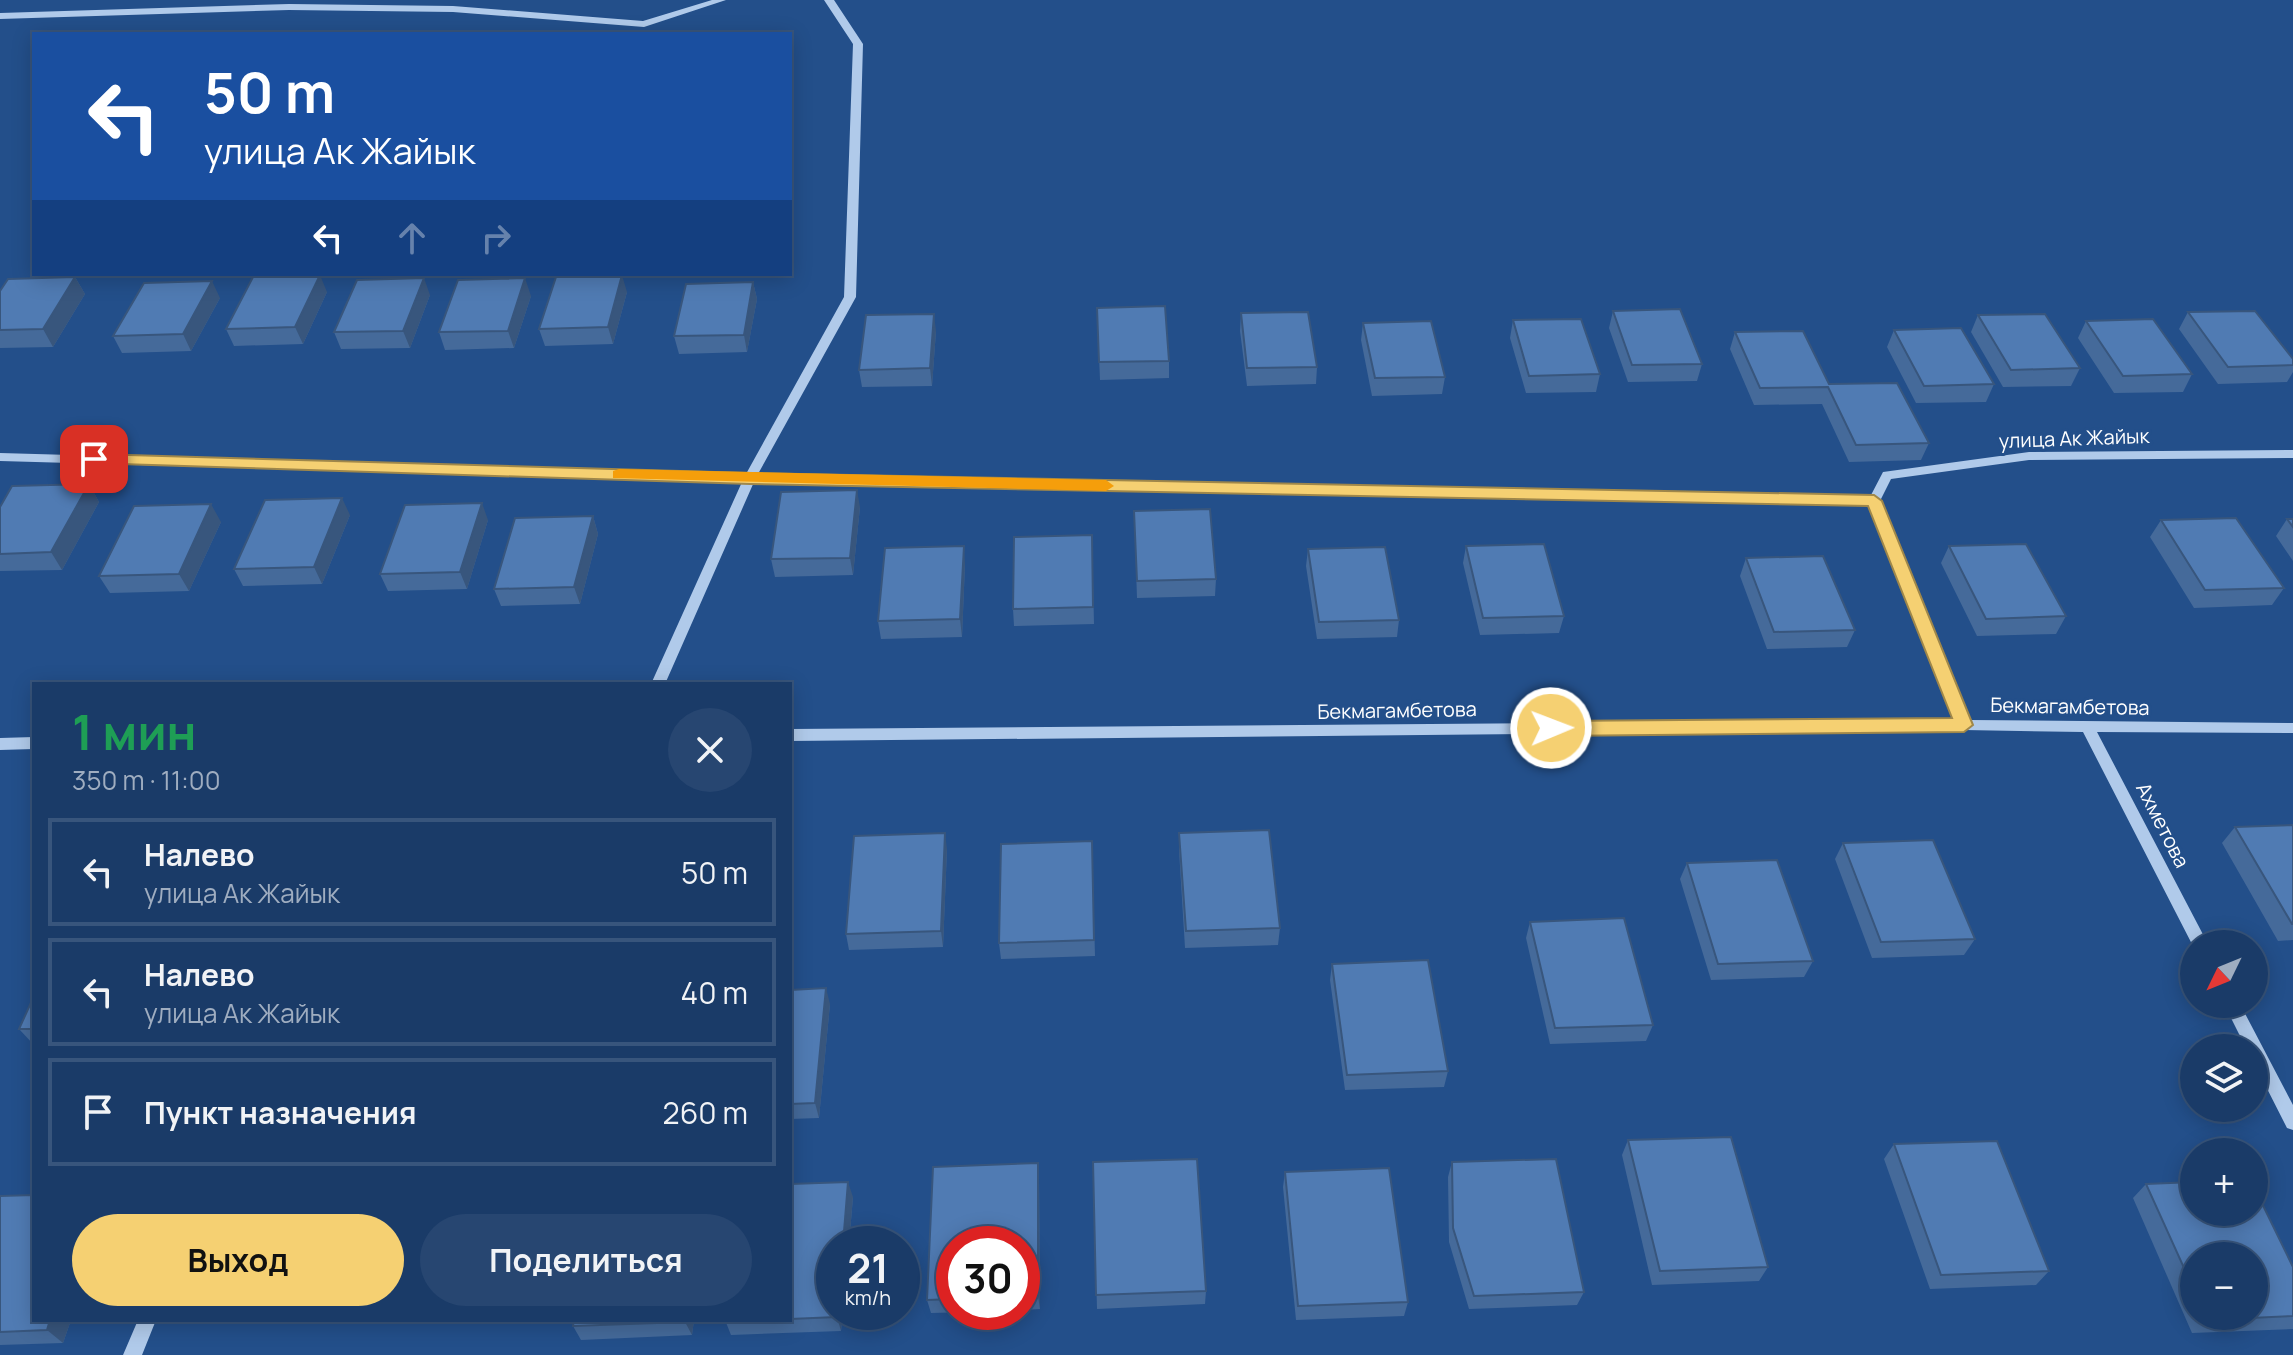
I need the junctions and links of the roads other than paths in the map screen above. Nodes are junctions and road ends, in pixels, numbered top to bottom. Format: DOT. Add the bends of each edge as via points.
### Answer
graph roads {
  1 [pos="721,0"];
  2 [pos="829,0"];
  3 [pos="0,16"];
  4 [pos="2293,454"];
  5 [pos="0,457"];
  6 [pos="750,478"];
  7 [pos="1874,501"];
  8 [pos="659,682"];
  9 [pos="1964,725"];
  10 [pos="2087,726"];
  11 [pos="2293,728"];
  12 [pos="792,735"];
  13 [pos="32,743"];
  14 [pos="0,744"];
  15 [pos="2193,930"];
  16 [pos="2239,1018"];
  17 [pos="2293,1122"];
  18 [pos="146,1322"];
  19 [pos="132,1355"];
  1 -- 3 [label="street" via="644,24 453,9 289,7"];
  2 -- 6 [label="street" via="858,44 850,297"];
  4 -- 7 [label="street, улица Ак Жайык" via="2029,456 1887,475"];
  5 -- 6 [label="street"];
  6 -- 7 [label="street"];
  6 -- 8 [label="street"];
  7 -- 9 [label="street"];
  9 -- 10 [label="street, Бекмагамбетова"];
  9 -- 12 [label="street, Бекмагамбетова"];
  10 -- 11 [label="street, Бекмагамбетова"];
  10 -- 15 [label="street, Ахметова"];
  13 -- 14 [label="street"];
  16 -- 17 [label="street"];
  18 -- 19 [label="street"];
}
